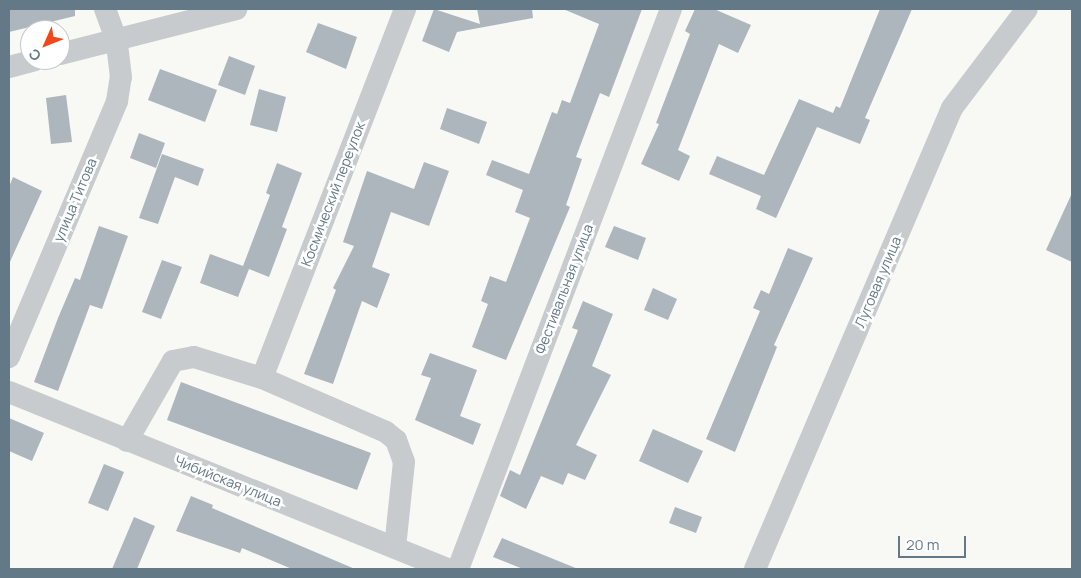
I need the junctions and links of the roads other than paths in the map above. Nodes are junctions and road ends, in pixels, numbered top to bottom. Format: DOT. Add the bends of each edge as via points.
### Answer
graph roads {
  1 [pos="105,9"];
  2 [pos="236,9"];
  3 [pos="405,9"];
  4 [pos="671,9"];
  5 [pos="1027,9"];
  6 [pos="116,39"];
  7 [pos="70,51"];
  8 [pos="9,357"];
  9 [pos="262,378"];
  10 [pos="9,392"];
  11 [pos="127,442"];
  12 [pos="395,547"];
  13 [pos="448,569"];
  14 [pos="458,569"];
  15 [pos="755,569"];
  1 -- 6 [label="street, улица Титова"];
  2 -- 6 [label="street"];
  3 -- 9 [label="street, Космический переулок"];
  4 -- 14 [label="street, Фестивальная улица"];
  5 -- 15 [label="street, Луговая улица" via="952,108"];
  6 -- 7 [label="street"];
  6 -- 8 [label="street, улица Титова" via="121,77 117,101"];
  9 -- 11 [label="street" via="194,357 173,361"];
  9 -- 12 [label="street" via="386,432 396,440 404,462"];
  10 -- 11 [label="street, Чибийская улица"];
  11 -- 12 [label="street, Чибийская улица"];
  12 -- 13 [label="street, Чибийская улица"];
}
